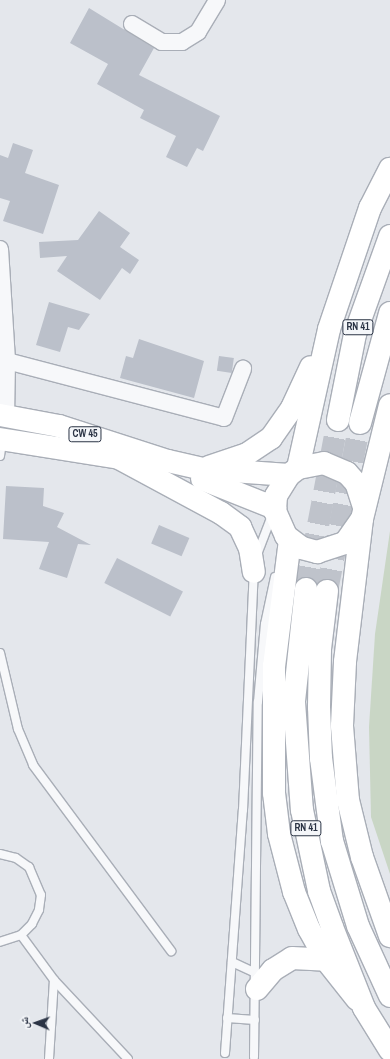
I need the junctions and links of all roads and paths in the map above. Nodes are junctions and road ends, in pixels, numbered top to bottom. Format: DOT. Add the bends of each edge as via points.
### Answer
graph roads {
  1 [pos="217,0"];
  2 [pos="132,24"];
  3 [pos="390,169"];
  4 [pos="390,236"];
  5 [pos="0,249"];
  6 [pos="390,313"];
  7 [pos="328,329"];
  8 [pos="7,361"];
  9 [pos="243,368"];
  10 [pos="390,405"];
  11 [pos="3,415"];
  12 [pos="338,420"];
  13 [pos="360,423"];
  14 [pos="1,445"];
  15 [pos="117,458"];
  16 [pos="204,469"];
  17 [pos="294,472"];
  18 [pos="275,510"];
  19 [pos="363,513"];
  20 [pos="288,538"];
  21 [pos="254,572"];
  22 [pos="306,589"];
  23 [pos="327,591"];
  24 [pos="0,652"];
  25 [pos="0,854"];
  26 [pos="21,935"];
  27 [pos="390,936"];
  28 [pos="0,942"];
  29 [pos="171,951"];
  30 [pos="326,960"];
  31 [pos="232,962"];
  32 [pos="54,980"];
  33 [pos="260,980"];
  34 [pos="390,996"];
  35 [pos="364,1008"];
  36 [pos="227,1018"];
  37 [pos="255,1020"];
  38 [pos="390,1050"];
  39 [pos="225,1053"];
  40 [pos="254,1057"];
  41 [pos="49,1059"];
  42 [pos="128,1059"];
  1 -- 2 [label="street" via="198,32 182,42 162,42"];
  3 -- 7 [label="main road" via="370,208"];
  4 -- 12 [label="main road, RN 41" via="356,334"];
  5 -- 8 [label="street"];
  6 -- 13 [label="main road, RN 41"];
  7 -- 16 [label="main road" via="292,408 271,438 247,454"];
  7 -- 17 [label="main road"];
  8 -- 9 [label="street" via="224,418"];
  8 -- 11 [label="street"];
  10 -- 19 [label="main road"];
  11 -- 16 [label="main road, CW 45" via="59,426 168,461"];
  14 -- 15 [label="main road"];
  15 -- 18 [label="main road" via="221,485"];
  15 -- 21 [label="main road" via="221,513 240,527 250,548"];
  16 -- 17 [label="main road"];
  17 -- 18 [label="main road" via="281,485"];
  17 -- 19 [label="main road" via="324,463 347,473 356,483"];
  18 -- 20 [label="main road"];
  18 -- 21 [label="lane" via="263,533"];
  19 -- 20 [label="main road" via="345,543 332,550 317,552"];
  19 -- 27 [label="main road" via="345,662 342,726 348,800 362,857"];
  20 -- 30 [label="main road" via="274,666 274,793 279,834 294,892"];
  20 -- 33 [label="lane" via="261,656"];
  21 -- 31 [label="lane"];
  22 -- 35 [label="main road, RN 41" via="294,702 302,810 319,891"];
  23 -- 34 [label="main road, RN 41" via="320,649 319,707 321,758 332,841 358,926"];
  24 -- 29 [label="lane" via="18,729 33,765"];
  25 -- 26 [label="lane" via="16,858 37,880 39,910"];
  26 -- 28 [label="lane"];
  26 -- 32 [label="lane"];
  30 -- 33 [label="main road" via="292,958"];
  30 -- 35 [label="main road"];
  31 -- 33 [label="lane"];
  31 -- 36 [label="lane"];
  32 -- 41 [label="lane"];
  32 -- 42 [label="lane"];
  33 -- 37 [label="lane"];
  35 -- 38 [label="main road, RN 41"];
  36 -- 37 [label="lane"];
  36 -- 39 [label="lane"];
  37 -- 40 [label="lane"];
}
